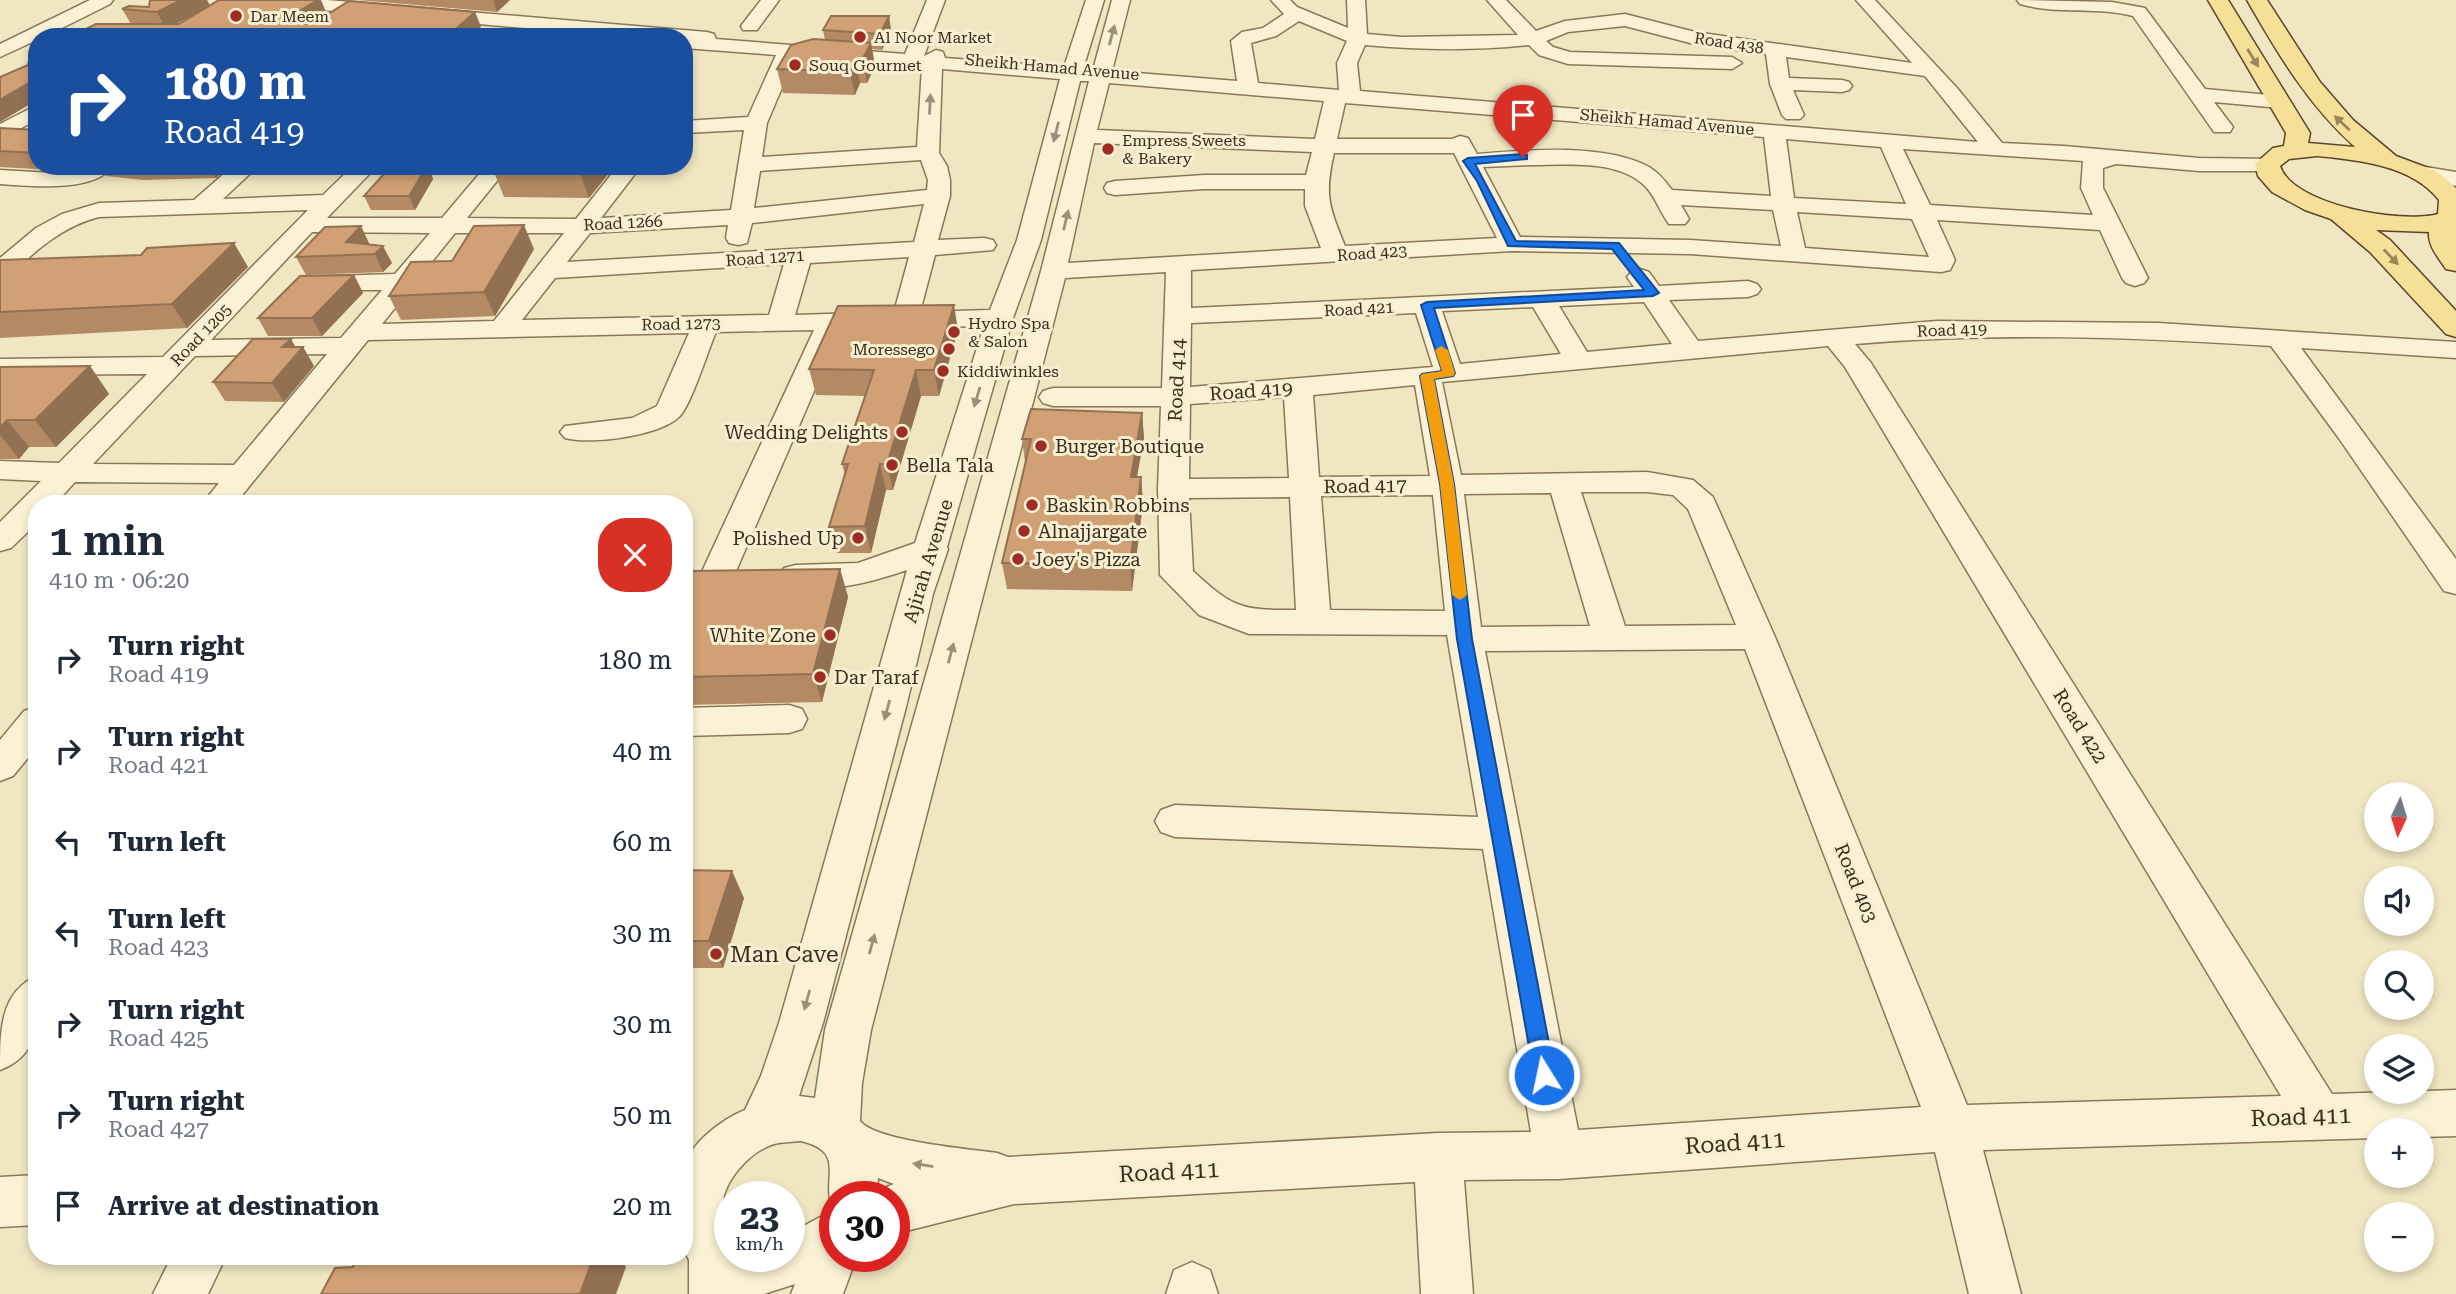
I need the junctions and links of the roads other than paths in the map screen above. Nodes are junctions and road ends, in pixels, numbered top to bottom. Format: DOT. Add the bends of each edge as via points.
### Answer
graph roads {
  1 [pos="104,0"];
  2 [pos="264,0"];
  3 [pos="770,0"];
  4 [pos="936,0"];
  5 [pos="1095,0"];
  6 [pos="1121,0"];
  7 [pos="1280,0"];
  8 [pos="1356,0"];
  9 [pos="1496,0"];
  10 [pos="1610,0"];
  11 [pos="1865,0"];
  12 [pos="2026,0"];
  13 [pos="2218,0"];
  14 [pos="2257,0"];
  15 [pos="287,1"];
  16 [pos="240,2"];
  17 [pos="347,12"];
  18 [pos="1297,14"];
  19 [pos="1625,20"];
  20 [pos="510,22"];
  21 [pos="325,24"];
  22 [pos="49,27"];
  23 [pos="62,28"];
  24 [pos="554,28"];
  25 [pos="584,28"];
  26 [pos="753,34"];
  27 [pos="28,37"];
  28 [pos="693,37"];
  29 [pos="1358,39"];
  30 [pos="1533,39"];
  31 [pos="693,43"];
  32 [pos="788,50"];
  33 [pos="0,51"];
  34 [pos="0,56"];
  35 [pos="24,58"];
  36 [pos="924,58"];
  37 [pos="1777,67"];
  38 [pos="1929,71"];
  39 [pos="1087,72"];
  40 [pos="1842,86"];
  41 [pos="1248,88"];
  42 [pos="2197,94"];
  43 [pos="1343,96"];
  44 [pos="2280,102"];
  45 [pos="28,105"];
  46 [pos="1456,105"];
  47 [pos="1793,115"];
  48 [pos="756,122"];
  49 [pos="693,126"];
  50 [pos="2222,127"];
  51 [pos="1774,130"];
  52 [pos="0,134"];
  53 [pos="28,136"];
  54 [pos="1085,136"];
  55 [pos="1888,139"];
  56 [pos="1324,146"];
  57 [pos="1996,150"];
  58 [pos="2295,150"];
  59 [pos="928,153"];
  60 [pos="1465,153"];
  61 [pos="2115,158"];
  62 [pos="2396,163"];
  63 [pos="2092,164"];
  64 [pos="2267,164"];
  65 [pos="749,165"];
  66 [pos="2420,173"];
  67 [pos="83,175"];
  68 [pos="237,175"];
  69 [pos="357,175"];
  70 [pos="491,175"];
  71 [pos="623,175"];
  72 [pos="0,177"];
  73 [pos="2456,179"];
  74 [pos="1316,182"];
  75 [pos="1115,188"];
  76 [pos="2292,194"];
  77 [pos="938,196"];
  78 [pos="1666,197"];
  79 [pos="330,202"];
  80 [pos="1783,203"];
  81 [pos="201,206"];
  82 [pos="837,208"];
  83 [pos="1922,213"];
  84 [pos="2338,214"];
  85 [pos="741,217"];
  86 [pos="2450,219"];
  87 [pos="2108,223"];
  88 [pos="306,225"];
  89 [pos="449,225"];
  90 [pos="583,226"];
  91 [pos="1512,244"];
  92 [pos="984,245"];
  93 [pos="1615,246"];
  94 [pos="1690,247"];
  95 [pos="925,248"];
  96 [pos="809,255"];
  97 [pos="1336,255"];
  98 [pos="276,256"];
  99 [pos="1795,256"];
  100 [pos="236,257"];
  101 [pos="1291,258"];
  102 [pos="50,261"];
  103 [pos="734,261"];
  104 [pos="2456,262"];
  105 [pos="3,265"];
  106 [pos="1179,265"];
  107 [pos="546,271"];
  108 [pos="1054,271"];
  109 [pos="2135,278"];
  110 [pos="298,282"];
  111 [pos="402,282"];
  112 [pos="1748,289"];
  113 [pos="1653,293"];
  114 [pos="1542,300"];
  115 [pos="1427,305"];
  116 [pos="1307,311"];
  117 [pos="1180,316"];
  118 [pos="1000,318"];
  119 [pos="905,320"];
  120 [pos="832,321"];
  121 [pos="780,322"];
  122 [pos="706,323"];
  123 [pos="502,328"];
  124 [pos="2456,328"];
  125 [pos="2279,338"];
  126 [pos="356,339"];
  127 [pos="1836,339"];
  128 [pos="1690,350"];
  129 [pos="2456,350"];
  130 [pos="181,356"];
  131 [pos="1579,360"];
  132 [pos="0,367"];
  133 [pos="1438,375"];
  134 [pos="1298,388"];
  135 [pos="1033,389"];
  136 [pos="1175,397"];
  137 [pos="575,432"];
  138 [pos="0,470"];
  139 [pos="67,473"];
  140 [pos="243,474"];
  141 [pos="1563,483"];
  142 [pos="1447,484"];
  143 [pos="1305,487"];
  144 [pos="1682,487"];
  145 [pos="1173,489"];
  146 [pos="46,495"];
  147 [pos="226,495"];
  148 [pos="28,513"];
  149 [pos="0,541"];
  150 [pos="932,549"];
  151 [pos="861,574"];
  152 [pos="700,578"];
  153 [pos="2456,583"];
  154 [pos="916,594"];
  155 [pos="1314,622"];
  156 [pos="1464,631"];
  157 [pos="1758,636"];
  158 [pos="1611,637"];
  159 [pos="789,719"];
  160 [pos="693,722"];
  161 [pos="1175,821"];
  162 [pos="1500,834"];
  163 [pos="28,1009"];
  164 [pos="0,1049"];
  165 [pos="2456,1113"];
  166 [pos="2320,1117"];
  167 [pos="1953,1128"];
  168 [pos="841,1136"];
  169 [pos="725,1142"];
  170 [pos="1559,1155"];
  171 [pos="1438,1157"];
  172 [pos="1014,1180"];
  173 [pos="855,1181"];
  174 [pos="28,1200"];
  175 [pos="0,1202"];
  176 [pos="910,1205"];
  177 [pos="819,1244"];
  178 [pos="704,1252"];
  179 [pos="196,1265"];
  180 [pos="825,1272"];
  181 [pos="180,1294"];
  182 [pos="817,1294"];
  183 [pos="1447,1294"];
  184 [pos="1995,1294"];
  1 -- 22 [label="street"];
  2 -- 15 [label="street, Sheikh Hamad Avenue"];
  3 -- 26 [label="street"];
  4 -- 36 [label="street"];
  5 -- 39 [label="street, Ajirah Avenue"];
  39 -- 6 [label="street, Ajirah Avenue, one-way"];
  7 -- 18 [label="street, Road 438"];
  8 -- 29 [label="street"];
  9 -- 30 [label="street"];
  10 -- 19 [label="street"];
  11 -- 38 [label="street"];
  12 -- 42 [label="street" via="2139,12"];
  13 -- 44 [label="main road, one-way"];
  62 -- 14 [label="main road, one-way" via="2365,144 2324,106"];
  15 -- 20 [label="street, Sheikh Hamad Avenue"];
  16 -- 17 [label="street, Sheikh Hamad Avenue"];
  17 -- 20 [label="street, Sheikh Hamad Avenue"];
  17 -- 21 [label="street"];
  18 -- 29 [label="street, Road 438"];
  18 -- 41 [label="street" via="1274,30 1241,41"];
  19 -- 30 [label="street, Road 438" via="1565,27"];
  19 -- 37 [label="street, Road 438"];
  20 -- 24 [label="street, Sheikh Hamad Avenue"];
  20 -- 25 [label="street, Sheikh Hamad Avenue"];
  22 -- 23 [label="street"];
  26 -- 28 [label="street, Sheikh Hamad Avenue"];
  26 -- 36 [label="street, Sheikh Hamad Avenue"];
  27 -- 33 [label="street"];
  29 -- 30 [label="street, Road 438" via="1495,43"];
  29 -- 43 [label="street" via="1347,63"];
  30 -- 37 [label="street" via="1546,51 1568,58"];
  31 -- 32 [label="street, Sheikh Hamad Avenue"];
  32 -- 36 [label="street, Sheikh Hamad Avenue"];
  32 -- 48 [label="street"];
  34 -- 35 [label="street"];
  36 -- 39 [label="street, Sheikh Hamad Avenue"];
  59 -- 36 [label="street, one-way"];
  37 -- 38 [label="street, Road 438"];
  37 -- 40 [label="street"];
  37 -- 47 [label="street"];
  38 -- 57 [label="street"];
  39 -- 41 [label="street, Sheikh Hamad Avenue"];
  39 -- 54 [label="street, Ajirah Avenue"];
  39 -- 118 [label="street, Ajirah Avenue, one-way"];
  41 -- 43 [label="street, Sheikh Hamad Avenue"];
  42 -- 44 [label="street"];
  42 -- 50 [label="street"];
  43 -- 46 [label="street, Sheikh Hamad Avenue"];
  43 -- 56 [label="street"];
  44 -- 58 [label="main road" via="2298,133"];
  45 -- 52 [label="street"];
  46 -- 51 [label="street, Sheikh Hamad Avenue"];
  46 -- 60 [label="street"];
  48 -- 49 [label="street"];
  48 -- 65 [label="street"];
  51 -- 55 [label="street, Sheikh Hamad Avenue"];
  51 -- 80 [label="street"];
  52 -- 53 [label="street"];
  54 -- 56 [label="street"];
  108 -- 54 [label="street, Ajirah Avenue, one-way"];
  55 -- 57 [label="street, Sheikh Hamad Avenue"];
  55 -- 83 [label="street"];
  56 -- 60 [label="street"];
  56 -- 74 [label="street"];
  57 -- 61 [label="street, Sheikh Hamad Avenue"];
  57 -- 63 [label="street, Sheikh Hamad Avenue" via="2031,159"];
  58 -- 62 [label="main road" via="2342,151"];
  58 -- 64 [label="main road" via="2281,153"];
  59 -- 65 [label="street"];
  59 -- 77 [label="street" via="936,166"];
  60 -- 78 [label="street" via="1630,166 1644,173"];
  60 -- 91 [label="street"];
  61 -- 63 [label="street"];
  61 -- 64 [label="street, Sheikh Hamad Avenue" via="2216,166"];
  62 -- 66 [label="main road"];
  63 -- 76 [label="street, Sheikh Hamad Avenue" via="2203,175"];
  63 -- 87 [label="street" via="2092,188"];
  64 -- 76 [label="main road" via="2271,177"];
  65 -- 85 [label="street"];
  66 -- 73 [label="street"];
  66 -- 86 [label="main road" via="2452,198"];
  67 -- 72 [label="street" via="61,181"];
  68 -- 81 [label="street"];
  69 -- 79 [label="street, Road 1205"];
  70 -- 89 [label="street"];
  71 -- 90 [label="street"];
  74 -- 75 [label="street"];
  74 -- 97 [label="street" via="1317,206"];
  76 -- 84 [label="main road"];
  77 -- 82 [label="street, Road 1266"];
  77 -- 95 [label="street"];
  78 -- 80 [label="street"];
  78 -- 94 [label="street"];
  79 -- 81 [label="street"];
  79 -- 88 [label="street, Road 1205"];
  80 -- 83 [label="street"];
  80 -- 99 [label="street"];
  81 -- 105 [label="street" via="75,214"];
  82 -- 85 [label="street, Road 1266"];
  82 -- 96 [label="street"];
  83 -- 87 [label="street"];
  83 -- 99 [label="street, Road 423" via="1943,260 1941,265"];
  84 -- 86 [label="main road" via="2410,225"];
  84 -- 124 [label="main road, one-way" via="2380,246"];
  85 -- 90 [label="street, Road 1266"];
  85 -- 103 [label="street"];
  86 -- 104 [label="main road" via="2442,242"];
  87 -- 109 [label="street"];
  88 -- 89 [label="street, Road 1266"];
  88 -- 98 [label="street, Road 1205"];
  89 -- 90 [label="street, Road 1266"];
  89 -- 111 [label="street"];
  90 -- 107 [label="street"];
  91 -- 93 [label="street, Road 423"];
  91 -- 97 [label="street, Road 423"];
  92 -- 95 [label="street, Road 1271"];
  93 -- 94 [label="street, Road 423"];
  93 -- 113 [label="street"];
  94 -- 99 [label="street, Road 423"];
  95 -- 96 [label="street, Road 1271"];
  95 -- 119 [label="street"];
  96 -- 103 [label="street, Road 1271"];
  96 -- 121 [label="street"];
  97 -- 101 [label="street, Road 423"];
  98 -- 100 [label="street"];
  98 -- 130 [label="street, Road 1205"];
  101 -- 106 [label="street, Road 423"];
  101 -- 116 [label="street"];
  102 -- 105 [label="street"];
  103 -- 107 [label="street, Road 1271"];
  106 -- 108 [label="street, Road 423"];
  106 -- 117 [label="street, Road 414"];
  107 -- 123 [label="street"];
  108 -- 135 [label="street, Ajirah Avenue"];
  110 -- 111 [label="street"];
  111 -- 126 [label="street"];
  112 -- 113 [label="street, Road 421"];
  113 -- 114 [label="street, Road 421"];
  113 -- 128 [label="street"];
  114 -- 115 [label="street, Road 421"];
  114 -- 131 [label="street"];
  115 -- 116 [label="street, Road 421"];
  115 -- 133 [label="street"];
  116 -- 117 [label="street, Road 421"];
  117 -- 136 [label="street, Road 414"];
  118 -- 119 [label="street, Road 1273"];
  118 -- 150 [label="street, Ajirah Avenue, one-way"];
  119 -- 120 [label="street, Road 1273"];
  120 -- 121 [label="street, Road 1273"];
  120 -- 152 [label="street"];
  121 -- 122 [label="street, Road 1273"];
  122 -- 123 [label="street, Road 1273"];
  122 -- 137 [label="street" via="669,411 641,426"];
  123 -- 126 [label="street, Road 1273"];
  125 -- 127 [label="street, Road 419" via="2031,328 1937,329"];
  125 -- 129 [label="street, Road 419"];
  125 -- 153 [label="street"];
  126 -- 130 [label="street, Road 1273"];
  126 -- 140 [label="street"];
  127 -- 128 [label="street, Road 419"];
  127 -- 166 [label="street, Road 422" via="1857,363"];
  128 -- 131 [label="street, Road 419"];
  130 -- 132 [label="street, Road 1273"];
  130 -- 139 [label="street, Road 1205"];
  131 -- 133 [label="street, Road 419"];
  133 -- 134 [label="street, Road 419"];
  133 -- 142 [label="street"];
  134 -- 136 [label="street, Road 419"];
  134 -- 143 [label="street"];
  135 -- 136 [label="street, Road 419"];
  168 -- 135 [label="street, Ajirah Avenue, one-way" via="839,1083 848,1030"];
  136 -- 145 [label="street, Road 414"];
  138 -- 139 [label="street"];
  139 -- 140 [label="street"];
  139 -- 146 [label="street, Road 1205"];
  140 -- 147 [label="street"];
  141 -- 142 [label="street, Road 417"];
  141 -- 144 [label="street, Road 417" via="1647,482"];
  141 -- 158 [label="street"];
  142 -- 143 [label="street, Road 417"];
  142 -- 156 [label="street"];
  143 -- 145 [label="street, Road 417"];
  143 -- 155 [label="street"];
  144 -- 157 [label="street, Road 403" via="1702,504"];
  145 -- 155 [label="street, Road 414" via="1177,575 1211,607 1249,622"];
  148 -- 149 [label="street, Road 1205"];
  150 -- 151 [label="street"];
  150 -- 154 [label="street, Ajirah Avenue"];
  151 -- 152 [label="street"];
  151 -- 154 [label="street"];
  154 -- 169 [label="street, Ajirah Avenue, one-way" via="783,1079"];
  155 -- 156 [label="street"];
  156 -- 158 [label="street"];
  156 -- 162 [label="street"];
  157 -- 158 [label="street"];
  157 -- 167 [label="street, Road 403"];
  159 -- 160 [label="street"];
  161 -- 162 [label="street"];
  162 -- 170 [label="street"];
  163 -- 164 [label="street"];
  165 -- 166 [label="street, Road 411"];
  166 -- 167 [label="street, Road 411"];
  167 -- 170 [label="street, Road 411"];
  167 -- 184 [label="street, Road 403"];
  168 -- 169 [label="street, Road 411" via="815,1119 789,1116"];
  172 -- 168 [label="street, Road 411, one-way" via="895,1161"];
  168 -- 173 [label="street, Ajirah Avenue" via="855,1162"];
  169 -- 178 [label="street, Ajirah Avenue" via="701,1188 698,1220"];
  170 -- 171 [label="street, Road 411"];
  171 -- 172 [label="street, Road 411"];
  171 -- 183 [label="street"];
  172 -- 176 [label="street, Road 411"];
  174 -- 175 [label="street"];
  177 -- 178 [label="street" via="786,1265 760,1270"];
  179 -- 181 [label="street"];
  180 -- 182 [label="street"];
}
